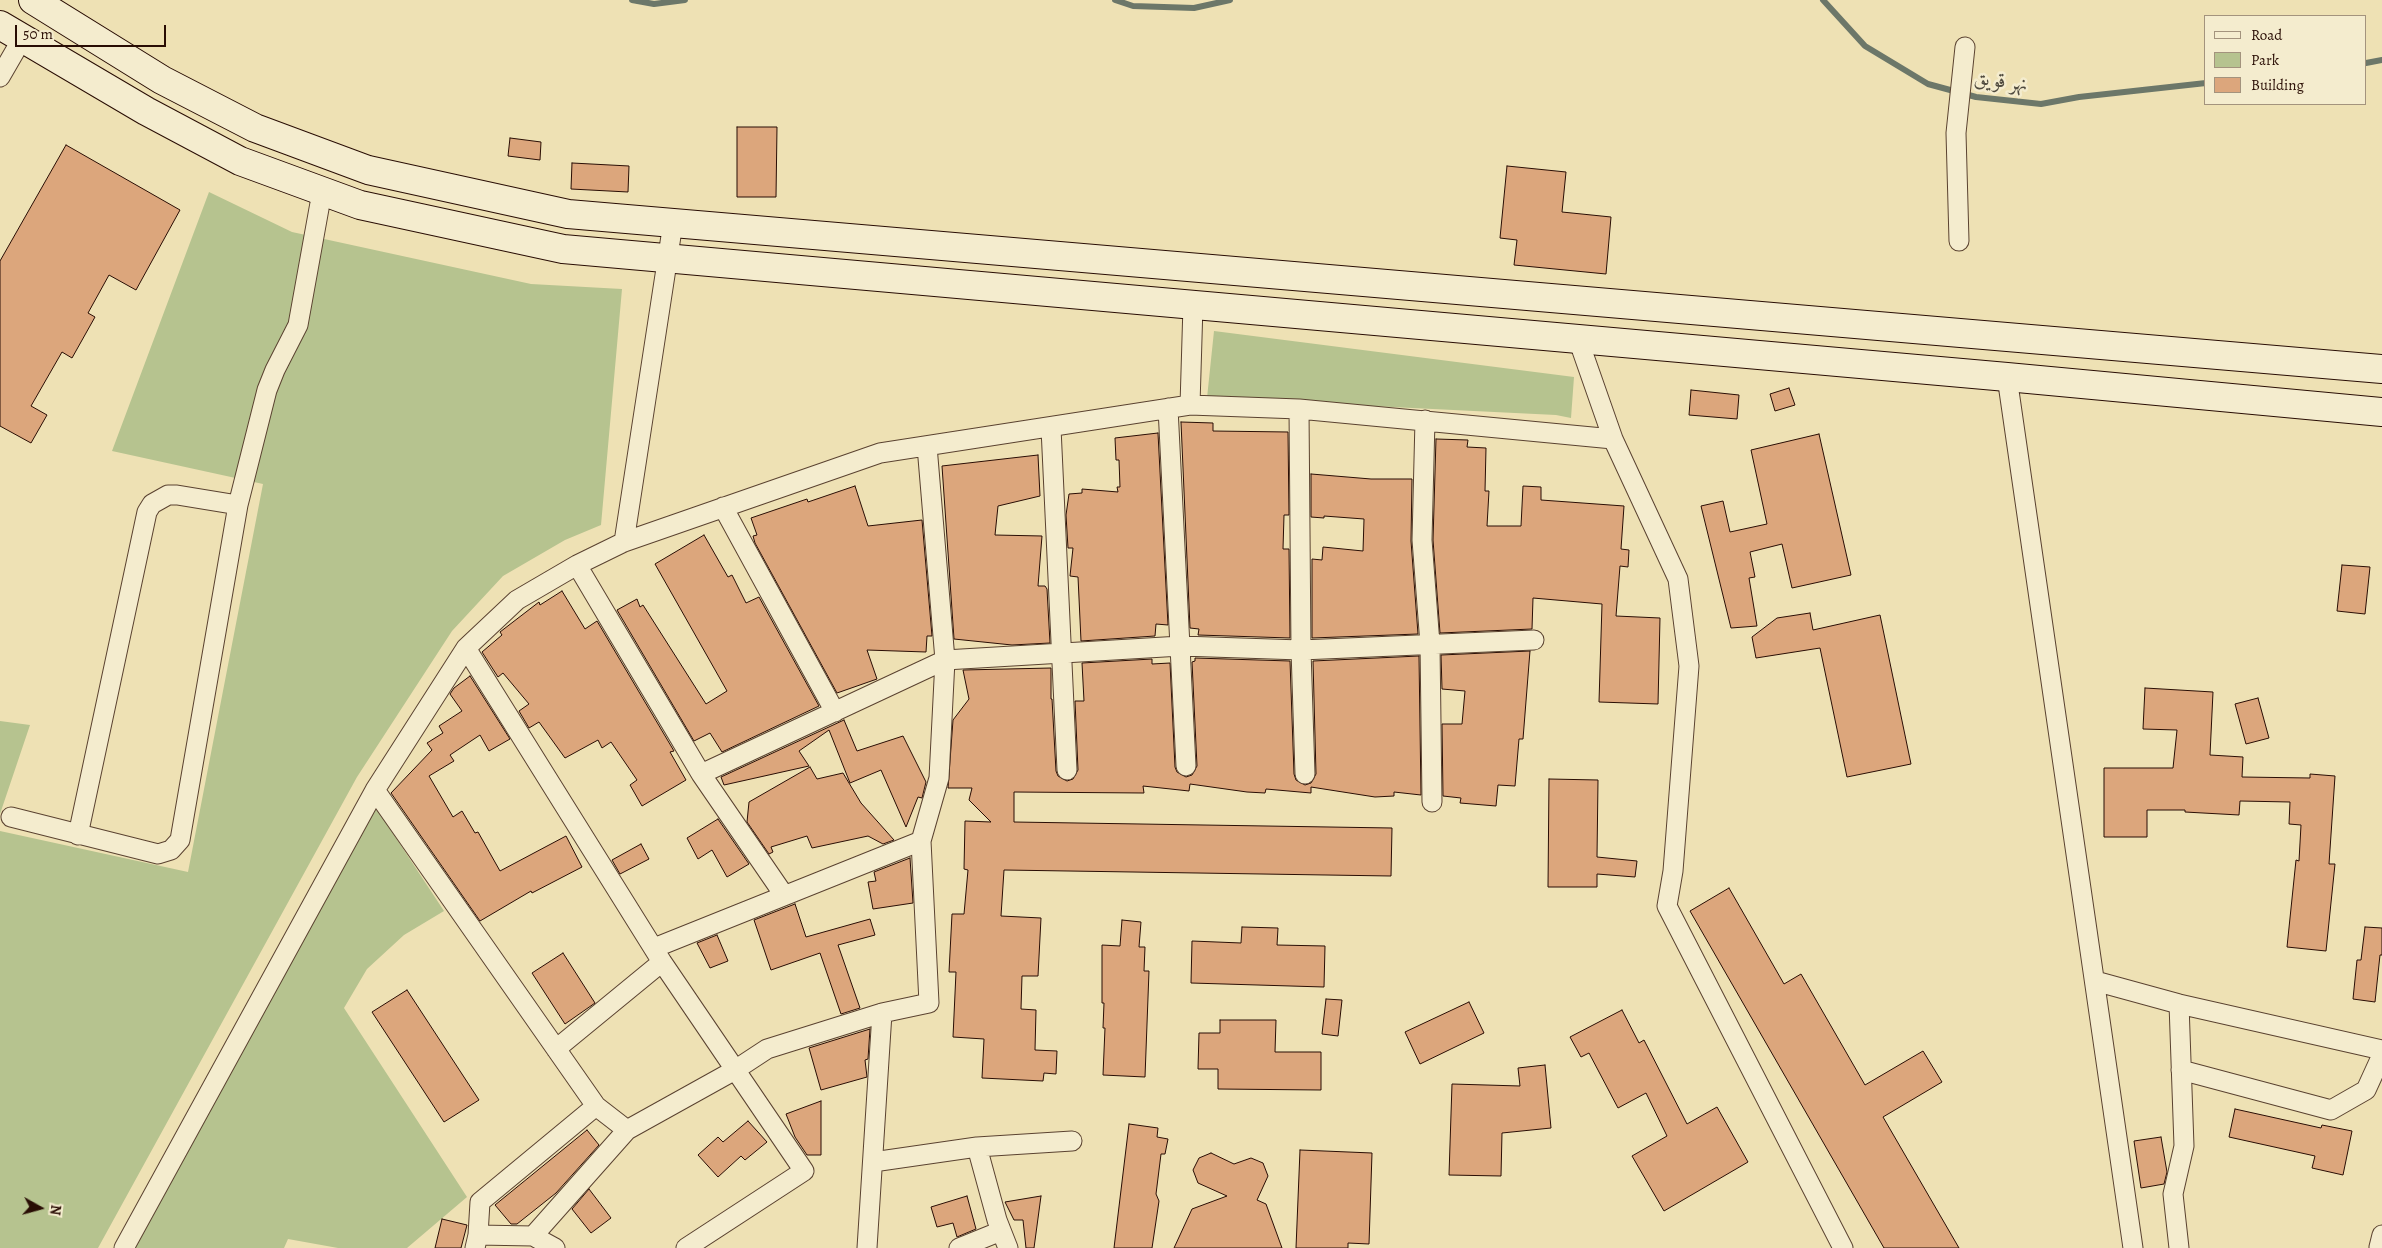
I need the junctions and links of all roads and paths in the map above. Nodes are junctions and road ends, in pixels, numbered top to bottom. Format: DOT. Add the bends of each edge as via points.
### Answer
graph roads {
  1 [pos="33,0"];
  2 [pos="11,32"];
  3 [pos="1965,47"];
  4 [pos="0,77"];
  5 [pos="322,192"];
  6 [pos="673,223"];
  7 [pos="1959,240"];
  8 [pos="668,260"];
  9 [pos="1302,278"];
  10 [pos="1193,305"];
  11 [pos="1298,314"];
  12 [pos="1578,339"];
  13 [pos="2382,369"];
  14 [pos="2007,377"];
  15 [pos="1190,404"];
  16 [pos="1168,408"];
  17 [pos="1299,409"];
  18 [pos="2382,412"];
  19 [pos="1425,420"];
  20 [pos="1051,428"];
  21 [pos="1613,439"];
  22 [pos="927,446"];
  23 [pos="238,505"];
  24 [pos="723,508"];
  25 [pos="624,542"];
  26 [pos="577,565"];
  27 [pos="1534,640"];
  28 [pos="1430,644"];
  29 [pos="1181,646"];
  30 [pos="466,648"];
  31 [pos="1301,650"];
  32 [pos="1061,651"];
  33 [pos="945,660"];
  34 [pos="835,712"];
  35 [pos="1186,766"];
  36 [pos="1067,770"];
  37 [pos="701,774"];
  38 [pos="1305,774"];
  39 [pos="375,790"];
  40 [pos="1432,802"];
  41 [pos="11,817"];
  42 [pos="78,835"];
  43 [pos="921,840"];
  44 [pos="784,895"];
  45 [pos="658,955"];
  46 [pos="2095,981"];
  47 [pos="2179,1004"];
  48 [pos="882,1013"];
  49 [pos="556,1049"];
  50 [pos="2382,1050"];
  51 [pos="2382,1055"];
  52 [pos="735,1070"];
  53 [pos="2181,1070"];
  54 [pos="596,1106"];
  55 [pos="627,1130"];
  56 [pos="1072,1141"];
  57 [pos="977,1147"];
  58 [pos="873,1162"];
  59 [pos="2382,1235"];
  60 [pos="534,1236"];
  61 [pos="1005,1240"];
  62 [pos="476,1241"];
  63 [pos="124,1248"];
  64 [pos="555,1248"];
  65 [pos="686,1248"];
  66 [pos="866,1248"];
  67 [pos="959,1248"];
  68 [pos="1843,1248"];
  69 [pos="2132,1248"];
  70 [pos="2179,1248"];
  71 [pos="2382,1248"];
  1 -- 6 [label="main road" via="162,80 246,124 368,170 568,214"];
  2 -- 4 [label="street"];
  2 -- 5 [label="main road" via="146,111 240,161"];
  3 -- 7 [label="street" via="1956,133"];
  5 -- 8 [label="main road" via="360,205 563,249"];
  5 -- 23 [label="street" via="298,325 267,390"];
  6 -- 8 [label="street"];
  6 -- 9 [label="main road"];
  8 -- 10 [label="main road"];
  8 -- 25 [label="street"];
  9 -- 11 [label="main road"];
  9 -- 13 [label="main road"];
  10 -- 11 [label="main road"];
  10 -- 15 [label="street"];
  11 -- 12 [label="main road"];
  12 -- 14 [label="main road"];
  12 -- 21 [label="street"];
  14 -- 18 [label="main road"];
  14 -- 46 [label="street"];
  15 -- 16 [label="street"];
  15 -- 17 [label="street"];
  16 -- 20 [label="street"];
  16 -- 29 [label="street"];
  17 -- 19 [label="street"];
  17 -- 31 [label="street"];
  19 -- 21 [label="street"];
  19 -- 28 [label="street" via="1422,540"];
  20 -- 22 [label="street"];
  20 -- 32 [label="street"];
  21 -- 68 [label="street" via="1678,579 1689,666 1673,871 1667,906"];
  22 -- 24 [label="street" via="880,453"];
  22 -- 33 [label="street"];
  23 -- 42 [label="street" via="168,495 152,504 148,512"];
  23 -- 42 [label="street" via="180,840 171,850 158,854"];
  24 -- 25 [label="street"];
  24 -- 34 [label="street"];
  25 -- 26 [label="street"];
  26 -- 30 [label="street" via="517,600"];
  26 -- 37 [label="street"];
  27 -- 28 [label="street"];
  28 -- 31 [label="street"];
  28 -- 40 [label="street"];
  29 -- 31 [label="street"];
  29 -- 32 [label="street"];
  29 -- 35 [label="street"];
  30 -- 39 [label="street"];
  30 -- 45 [label="street"];
  31 -- 38 [label="street"];
  32 -- 33 [label="street"];
  32 -- 36 [label="street"];
  33 -- 34 [label="street"];
  33 -- 43 [label="street" via="939,778"];
  34 -- 37 [label="street"];
  37 -- 44 [label="street"];
  39 -- 49 [label="street"];
  39 -- 63 [label="street"];
  41 -- 42 [label="street"];
  43 -- 44 [label="street"];
  43 -- 48 [label="street" via="929,1003"];
  44 -- 45 [label="street"];
  45 -- 49 [label="street"];
  45 -- 52 [label="street"];
  46 -- 47 [label="street"];
  46 -- 69 [label="street"];
  47 -- 50 [label="street"];
  47 -- 53 [label="street"];
  48 -- 52 [label="street" via="767,1049"];
  48 -- 58 [label="street"];
  49 -- 54 [label="street"];
  51 -- 53 [label="street" via="2366,1090 2331,1110"];
  52 -- 55 [label="street"];
  52 -- 65 [label="street" via="804,1171"];
  53 -- 70 [label="street" via="2184,1146 2173,1194"];
  54 -- 55 [label="street"];
  54 -- 62 [label="street" via="480,1202"];
  55 -- 60 [label="street"];
  56 -- 57 [label="street"];
  57 -- 58 [label="street"];
  57 -- 61 [label="street"];
  58 -- 66 [label="street"];
  59 -- 71 [label="street" via="2379,1247"];
  60 -- 62 [label="street"];
  60 -- 64 [label="street"];
  61 -- 67 [label="street"];
}
